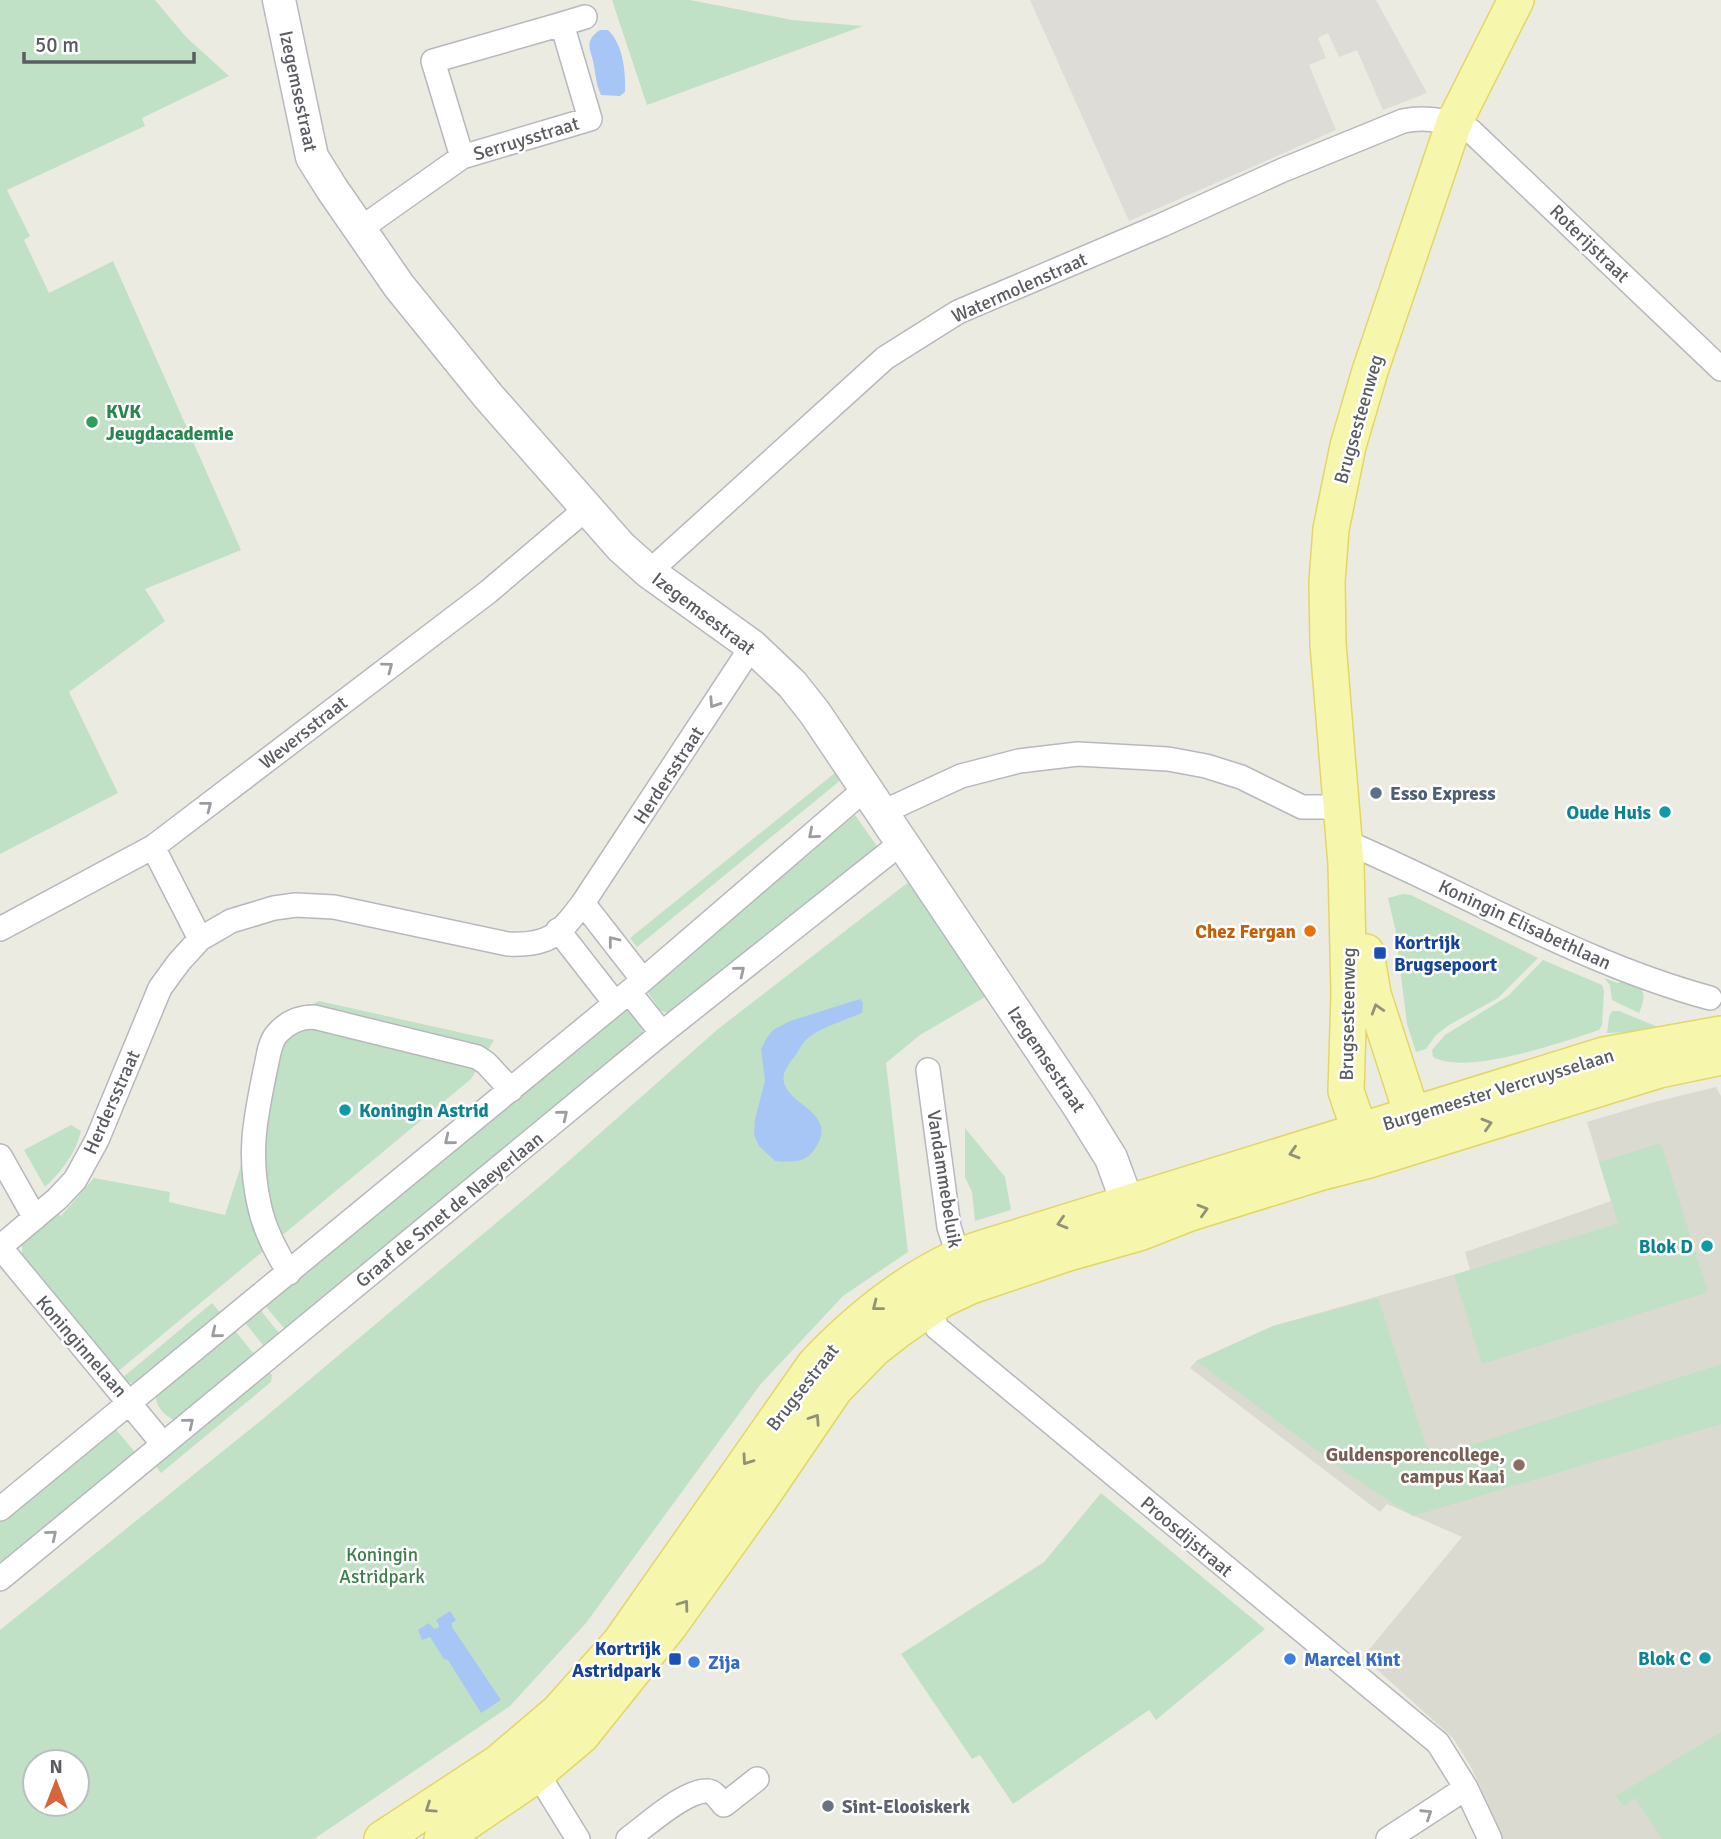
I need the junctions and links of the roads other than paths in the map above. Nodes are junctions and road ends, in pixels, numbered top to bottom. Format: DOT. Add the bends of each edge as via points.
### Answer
graph roads {
  1 [pos="279,0"];
  2 [pos="1516,0"];
  3 [pos="585,17"];
  4 [pos="562,24"];
  5 [pos="1454,123"];
  6 [pos="462,157"];
  7 [pos="360,229"];
  8 [pos="1721,369"];
  9 [pos="587,508"];
  10 [pos="649,572"];
  11 [pos="752,646"];
  12 [pos="873,801"];
  13 [pos="1340,807"];
  14 [pos="901,843"];
  15 [pos="153,847"];
  16 [pos="1345,852"];
  17 [pos="583,903"];
  18 [pos="0,929"];
  19 [pos="558,930"];
  20 [pos="200,939"];
  21 [pos="629,991"];
  22 [pos="1710,998"];
  23 [pos="662,1033"];
  24 [pos="1721,1034"];
  25 [pos="1721,1057"];
  26 [pos="928,1070"];
  27 [pos="511,1090"];
  28 [pos="1416,1129"];
  29 [pos="1364,1146"];
  30 [pos="0,1156"];
  31 [pos="34,1218"];
  32 [pos="1133,1218"];
  33 [pos="0,1247"];
  34 [pos="964,1272"];
  35 [pos="289,1273"];
  36 [pos="921,1296"];
  37 [pos="131,1402"];
  38 [pos="163,1444"];
  39 [pos="0,1509"];
  40 [pos="0,1579"];
  41 [pos="529,1759"];
  42 [pos="757,1779"];
  43 [pos="1465,1788"];
  44 [pos="382,1839"];
  45 [pos="442,1839"];
  46 [pos="578,1839"];
  47 [pos="628,1839"];
  48 [pos="1388,1839"];
  49 [pos="1490,1839"];
  1 -- 7 [label="street, Izegemsestraat" via="312,157"];
  2 -- 5 [label="main road, Brugsesteenweg"];
  3 -- 4 [label="street, Serruysstraat"];
  4 -- 6 [label="street, Serruysstraat" via="433,61"];
  4 -- 6 [label="street, Serruysstraat" via="600,118"];
  5 -- 8 [label="street, Roterijstraat" via="1482,140"];
  5 -- 10 [label="street, Watermolenstraat" via="1417,118 1403,121 958,312 885,358"];
  5 -- 13 [label="main road, Brugsesteenweg" via="1370,371 1335,507 1327,607"];
  6 -- 7 [label="street, Serruysstraat"];
  7 -- 9 [label="street, Izegemsestraat" via="489,397"];
  9 -- 10 [label="street, Izegemsestraat"];
  15 -- 9 [label="street, Weversstraat, one-way" via="488,592"];
  10 -- 11 [label="street, Izegemsestraat"];
  11 -- 12 [label="street, Izegemsestraat" via="815,713"];
  11 -- 17 [label="street, Herdersstraat, one-way"];
  12 -- 13 [label="street" via="1019,761 1079,754 1206,766 1241,777 1302,807"];
  12 -- 14 [label="street, Izegemsestraat"];
  12 -- 21 [label="street, one-way"];
  13 -- 16 [label="main road, Brugsesteenweg"];
  23 -- 14 [label="street, Graaf de Smet de Naeyerlaan, one-way"];
  14 -- 32 [label="street, Izegemsestraat" via="1111,1158"];
  15 -- 18 [label="street, Weversstraat"];
  15 -- 20 [label="street"];
  16 -- 22 [label="street, Koningin Elisabethlaan" via="1398,864 1565,944 1667,986"];
  28 -- 16 [label="main road, Brugsesteenweg, one-way" via="1373,994 1359,893"];
  16 -- 29 [label="main road, Brugsesteenweg" via="1346,1091"];
  17 -- 19 [label="street, Herdersstraat"];
  21 -- 17 [label="street, one-way"];
  19 -- 20 [label="street, Herdersstraat" via="530,945 508,943 334,907 296,905 231,920"];
  19 -- 21 [label="street"];
  20 -- 31 [label="street, Herdersstraat" via="160,988 97,1140 75,1180"];
  21 -- 23 [label="street"];
  21 -- 27 [label="street"];
  38 -- 23 [label="street, Graaf de Smet de Naeyerlaan, one-way"];
  24 -- 28 [label="main road, Burgemeester Vercruysselaan" via="1604,1055"];
  28 -- 25 [label="main road, Burgemeester Vercruysselaan, one-way"];
  26 -- 34 [label="street, Vandammebeluik" via="949,1227"];
  27 -- 35 [label="street, one-way"];
  27 -- 35 [label="street" via="477,1057 453,1049 314,1017 293,1021 282,1029 271,1045 252,1139 259,1206"];
  28 -- 29 [label="main road, Burgemeester Vercruysselaan"];
  29 -- 32 [label="main road, Brugsestraat"];
  30 -- 31 [label="street"];
  31 -- 33 [label="street, Herdersstraat"];
  32 -- 34 [label="main road, Brugsestraat" via="1065,1254"];
  33 -- 37 [label="street, Koninginnelaan"];
  34 -- 36 [label="main road, Brugsestraat"];
  35 -- 37 [label="street, one-way"];
  36 -- 41 [label="main road, Brugsestraat" via="835,1389 670,1625 581,1736"];
  36 -- 43 [label="street, Proosdijstraat" via="937,1328 1438,1743"];
  37 -- 38 [label="street, Koninginnelaan"];
  37 -- 39 [label="street"];
  40 -- 38 [label="street, Graaf de Smet de Naeyerlaan, one-way"];
  41 -- 44 [label="main road, one-way" via="498,1763"];
  41 -- 45 [label="main road"];
  41 -- 46 [label="street"];
  42 -- 47 [label="street" via="724,1805 714,1793 691,1794"];
  48 -- 43 [label="street, one-way"];
  43 -- 49 [label="street, Proosdijstraat"];
}
